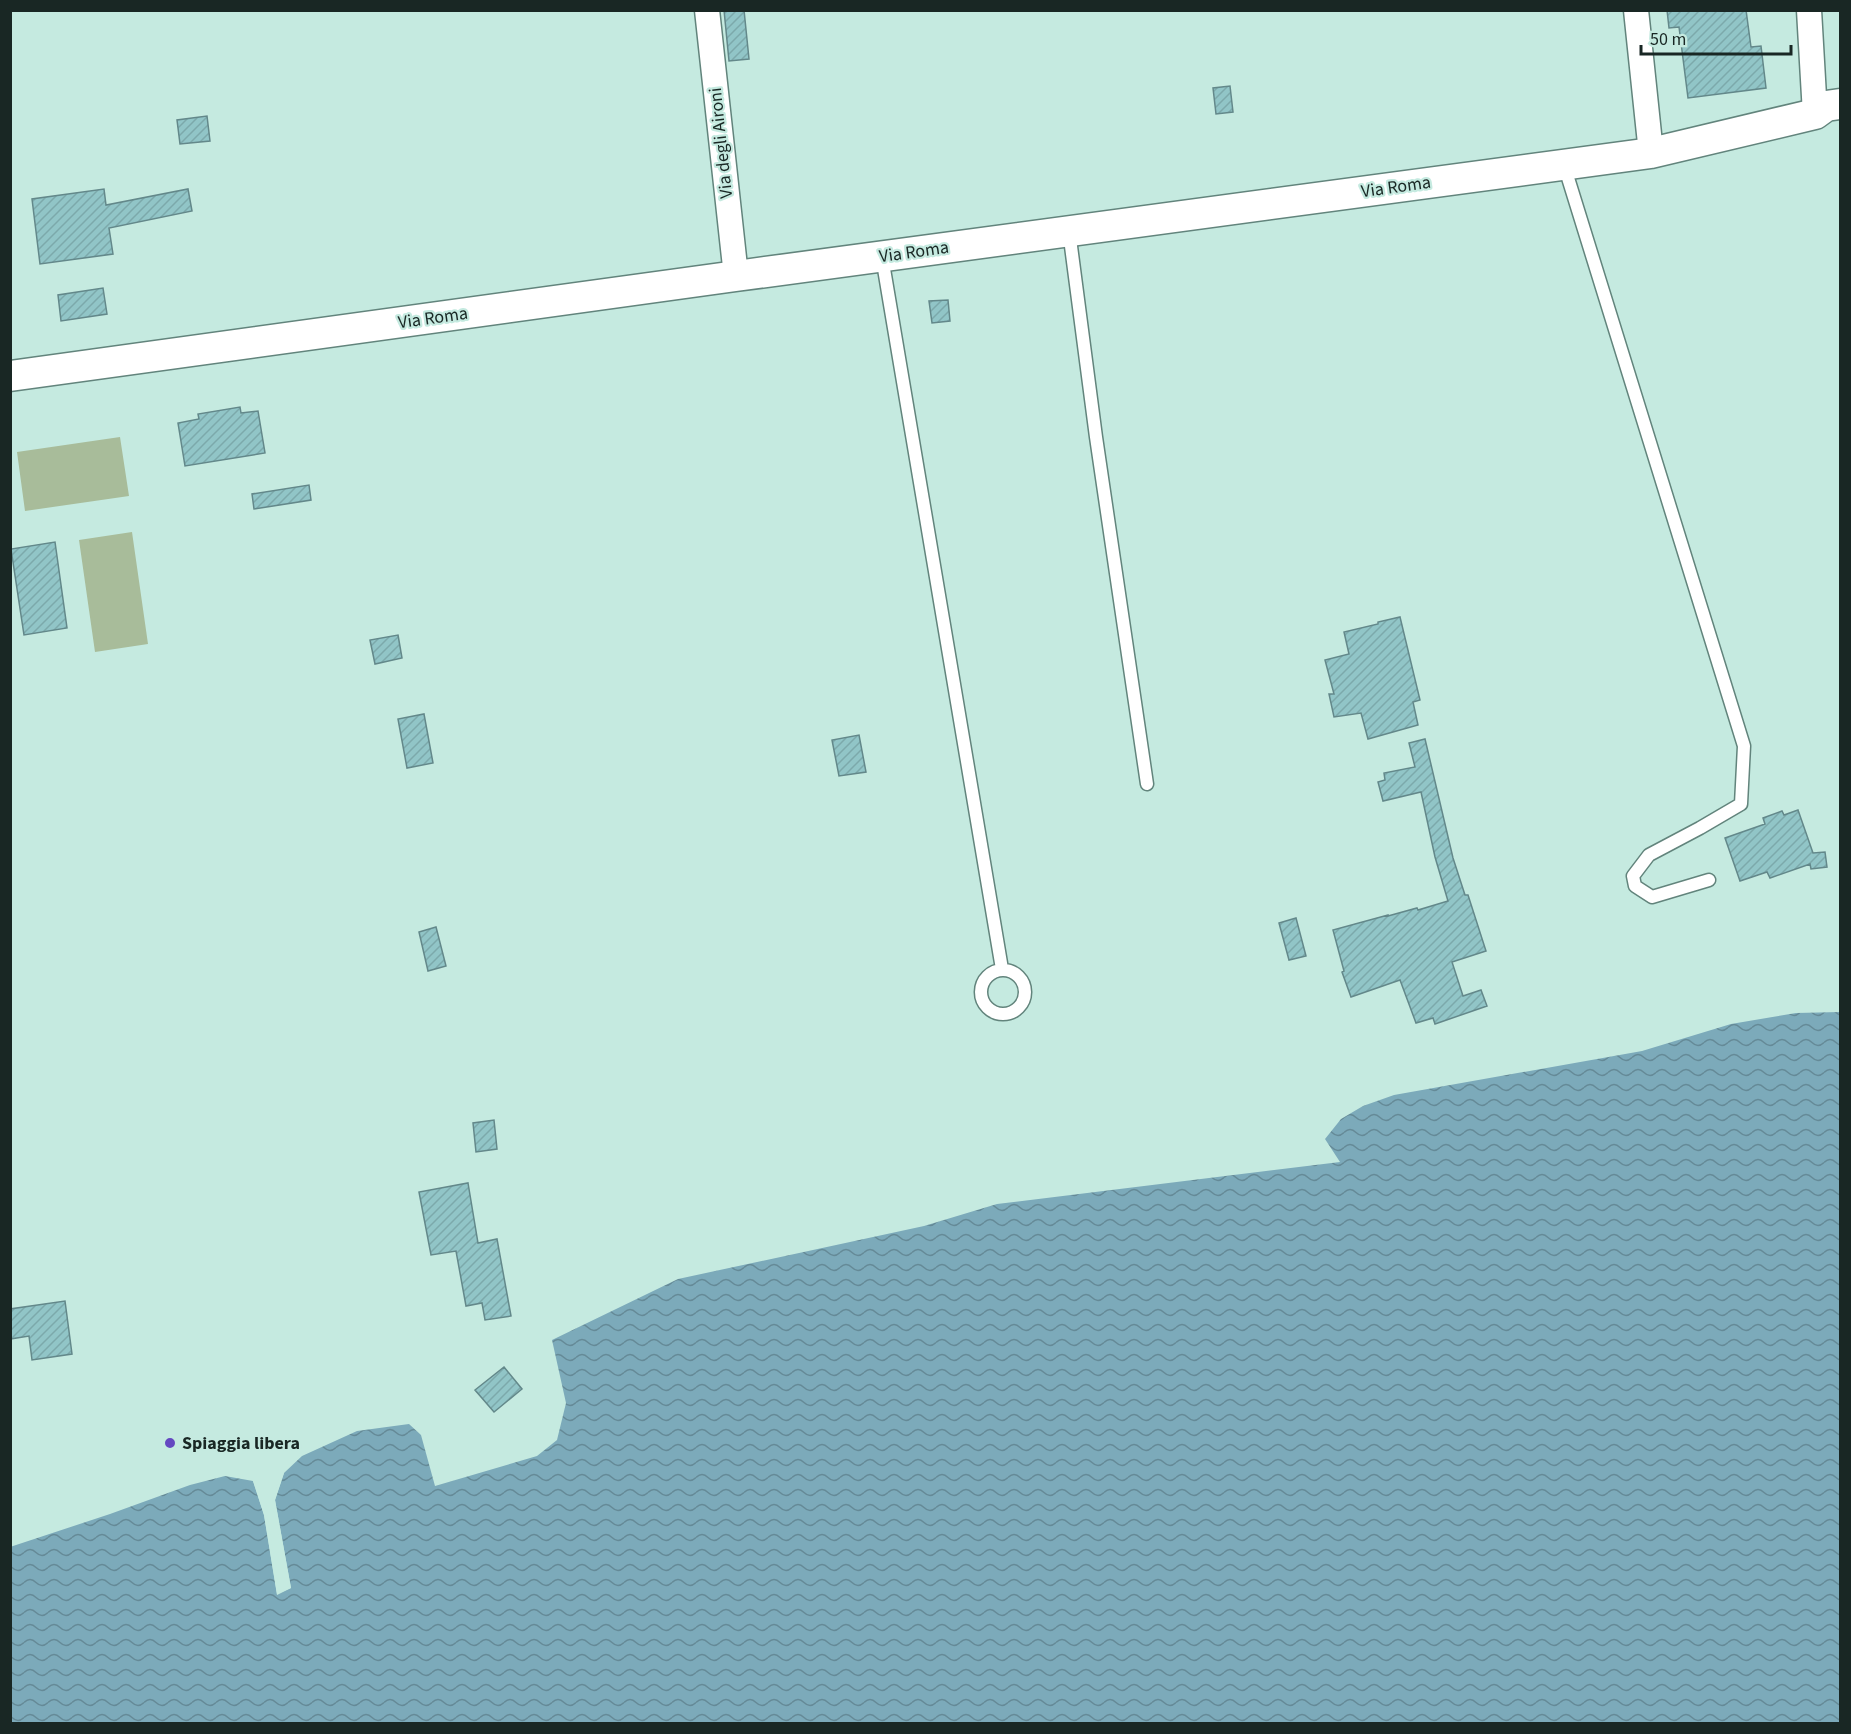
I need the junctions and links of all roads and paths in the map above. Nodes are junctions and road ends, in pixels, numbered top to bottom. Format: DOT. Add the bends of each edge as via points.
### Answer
graph roads {
  1 [pos="707,10"];
  2 [pos="1636,10"];
  3 [pos="1809,10"];
  4 [pos="1832,114"];
  5 [pos="1651,153"];
  6 [pos="1564,165"];
  7 [pos="1069,231"];
  8 [pos="882,256"];
  9 [pos="736,276"];
  10 [pos="10,376"];
  11 [pos="1147,784"];
  12 [pos="1709,880"];
  13 [pos="1002,969"];
  1 -- 9 [label="street, Via degli Aironi"];
  2 -- 5 [label="street"];
  3 -- 4 [label="street"];
  4 -- 5 [label="street, Via Roma"];
  5 -- 6 [label="street, Via Roma"];
  6 -- 7 [label="street, Via Roma"];
  6 -- 12 [label="lane" via="1744,746 1741,804 1648,855 1633,876 1635,886 1652,897"];
  7 -- 8 [label="street, Via Roma"];
  7 -- 11 [label="lane"];
  8 -- 9 [label="street, Via Roma"];
  8 -- 13 [label="lane"];
  9 -- 10 [label="street, Via Roma"];
}
